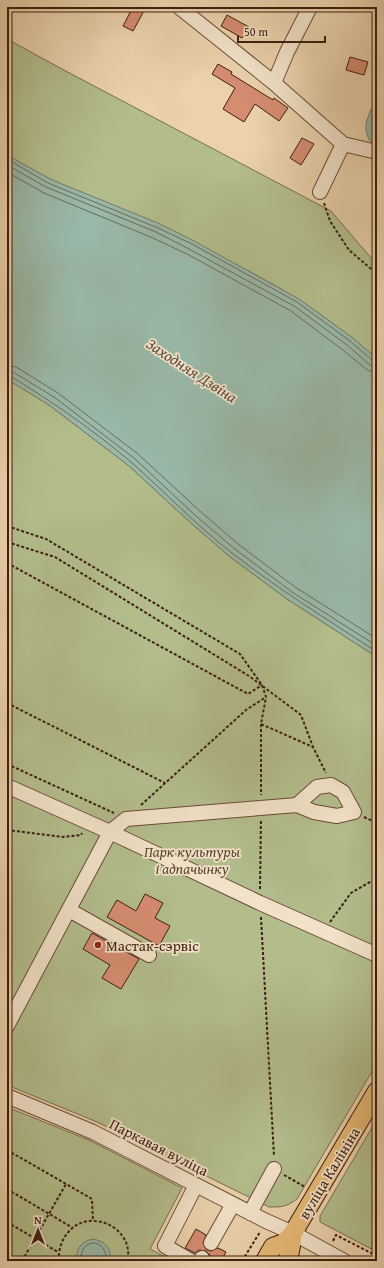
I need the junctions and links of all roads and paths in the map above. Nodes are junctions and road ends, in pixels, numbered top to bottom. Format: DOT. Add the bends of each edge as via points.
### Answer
graph roads {
  1 [pos="179,7"];
  2 [pos="310,7"];
  3 [pos="274,83"];
  4 [pos="343,144"];
  5 [pos="377,152"];
  6 [pos="320,192"];
  7 [pos="377,274"];
  8 [pos="7,526"];
  9 [pos="7,542"];
  10 [pos="7,563"];
  11 [pos="262,685"];
  12 [pos="266,697"];
  13 [pos="7,703"];
  14 [pos="261,724"];
  15 [pos="313,747"];
  16 [pos="7,764"];
  17 [pos="164,783"];
  18 [pos="331,785"];
  19 [pos="7,786"];
  20 [pos="297,805"];
  21 [pos="261,807"];
  22 [pos="126,819"];
  23 [pos="90,822"];
  24 [pos="7,830"];
  25 [pos="110,832"];
  26 [pos="377,878"];
  27 [pos="260,903"];
  28 [pos="69,910"];
  29 [pos="324,931"];
  30 [pos="149,955"];
  31 [pos="377,955"];
  32 [pos="7,1026"];
  33 [pos="377,1091"];
  34 [pos="7,1096"];
  35 [pos="274,1145"];
  36 [pos="7,1150"];
  37 [pos="13,1153"];
  38 [pos="7,1163"];
  39 [pos="274,1169"];
  40 [pos="66,1184"];
  41 [pos="196,1185"];
  42 [pos="7,1189"];
  43 [pos="233,1204"];
  44 [pos="50,1213"];
  45 [pos="250,1213"];
  46 [pos="93,1221"];
  47 [pos="7,1222"];
  48 [pos="73,1228"];
  49 [pos="293,1233"];
  50 [pos="336,1235"];
  51 [pos="35,1238"];
  52 [pos="256,1238"];
  53 [pos="211,1243"];
  54 [pos="58,1252"];
  55 [pos="377,1252"];
  56 [pos="374,1254"];
  57 [pos="377,1256"];
  58 [pos="198,1260"];
  59 [pos="22,1261"];
  60 [pos="59,1261"];
  61 [pos="128,1261"];
  62 [pos="242,1261"];
  63 [pos="265,1261"];
  64 [pos="287,1261"];
  65 [pos="344,1261"];
  1 -- 3 [label="street"];
  2 -- 3 [label="street"];
  3 -- 4 [label="street"];
  4 -- 5 [label="street"];
  4 -- 6 [label="street"];
  6 -- 7 [label="path" via="330,221 349,250"];
  8 -- 11 [label="path" via="46,540 240,654"];
  9 -- 11 [label="path" via="54,557"];
  10 -- 11 [label="path" via="248,694"];
  11 -- 12 [label="path"];
  11 -- 15 [label="path" via="301,715"];
  12 -- 14 [label="path"];
  12 -- 17 [label="path" via="246,710"];
  13 -- 17 [label="path"];
  14 -- 15 [label="path"];
  14 -- 21 [label="path"];
  15 -- 18 [label="path"];
  16 -- 22 [label="path"];
  17 -- 22 [label="path"];
  18 -- 20 [label="street" via="317,787"];
  18 -- 20 [label="street" via="343,792 354,812 337,816 314,812"];
  19 -- 23 [label="street"];
  20 -- 21 [label="street"];
  21 -- 22 [label="street"];
  21 -- 27 [label="path"];
  22 -- 25 [label="street"];
  23 -- 24 [label="path" via="80,835 63,837"];
  23 -- 25 [label="street"];
  25 -- 27 [label="street"];
  25 -- 28 [label="street"];
  26 -- 29 [label="path" via="350,893"];
  27 -- 29 [label="street"];
  27 -- 35 [label="path"];
  28 -- 30 [label="street"];
  28 -- 32 [label="street"];
  29 -- 31 [label="street"];
  33 -- 49 [label="main road, вуліца Калініна"];
  34 -- 41 [label="street, Паркавая вуліца" via="93,1132"];
  36 -- 37 [label="path"];
  37 -- 38 [label="path"];
  37 -- 40 [label="path"];
  39 -- 45 [label="street"];
  40 -- 44 [label="path"];
  40 -- 46 [label="path" via="92,1200"];
  41 -- 43 [label="street, Паркавая вуліца"];
  41 -- 58 [label="street" via="165,1246"];
  42 -- 44 [label="path"];
  43 -- 45 [label="street, Паркавая вуліца"];
  43 -- 53 [label="street"];
  44 -- 48 [label="path"];
  44 -- 51 [label="path"];
  45 -- 49 [label="street, Паркавая вуліца"];
  46 -- 48 [label="path"];
  46 -- 61 [label="path" via="109,1224 124,1237"];
  47 -- 51 [label="path"];
  48 -- 54 [label="path" via="64,1236"];
  49 -- 63 [label="main road, вуліца Калініна" via="284,1243 273,1248"];
  49 -- 64 [label="main road, вуліца Калініна"];
  49 -- 65 [label="street, Паркавая вуліца"];
  50 -- 56 [label="path"];
  51 -- 54 [label="path"];
  51 -- 59 [label="path"];
  52 -- 62 [label="path"];
  54 -- 60 [label="path"];
  55 -- 56 [label="path"];
  56 -- 57 [label="path"];
}
